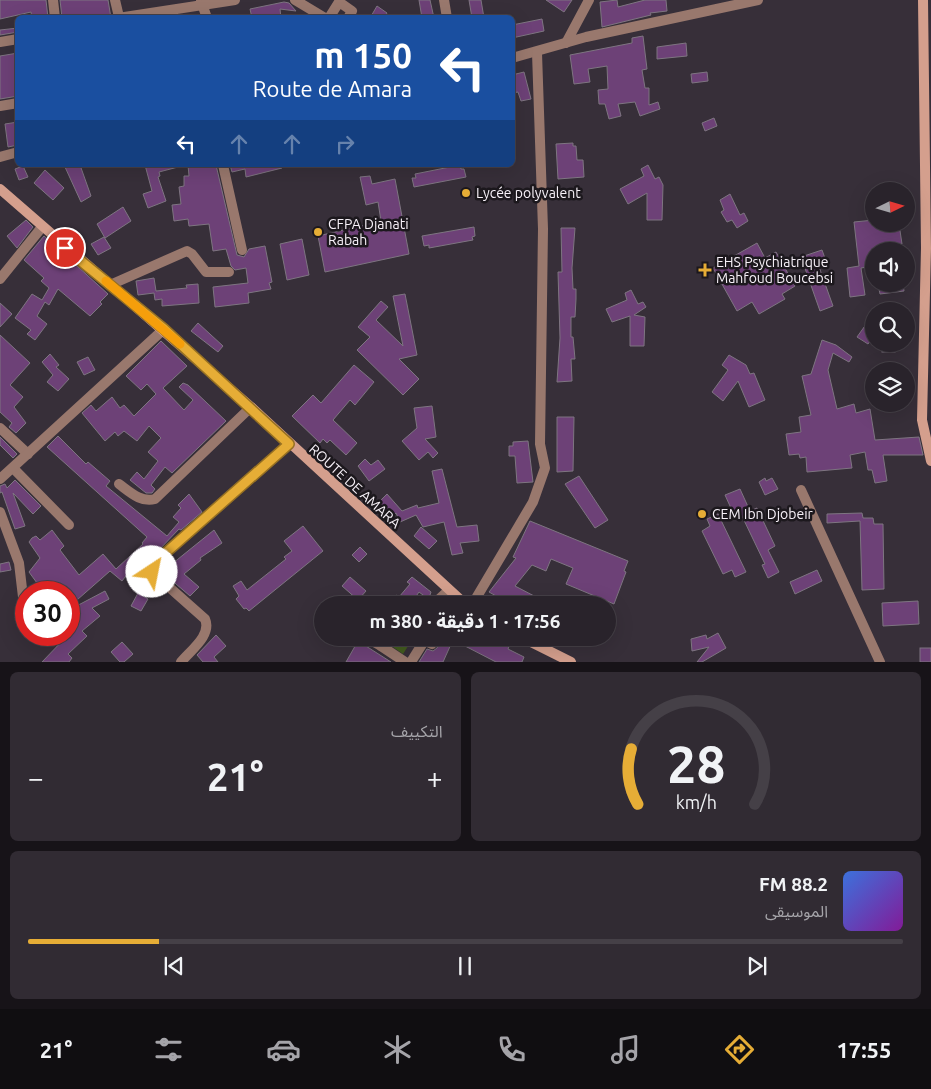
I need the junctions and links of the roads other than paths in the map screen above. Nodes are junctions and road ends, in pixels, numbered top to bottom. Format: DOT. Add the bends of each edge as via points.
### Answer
graph roads {
  1 [pos="53,0"];
  2 [pos="116,0"];
  3 [pos="235,0"];
  4 [pos="295,0"];
  5 [pos="444,0"];
  6 [pos="589,0"];
  7 [pos="758,0"];
  8 [pos="923,0"];
  9 [pos="202,3"];
  10 [pos="55,15"];
  11 [pos="119,15"];
  12 [pos="131,15"];
  13 [pos="206,15"];
  14 [pos="320,15"];
  15 [pos="331,15"];
  16 [pos="350,15"];
  17 [pos="446,15"];
  18 [pos="15,40"];
  19 [pos="0,42"];
  20 [pos="566,43"];
  21 [pos="537,53"];
  22 [pos="515,57"];
  23 [pos="15,104"];
  24 [pos="0,106"];
  25 [pos="15,153"];
  26 [pos="0,157"];
  27 [pos="223,167"];
  28 [pos="0,189"];
  29 [pos="928,194"];
  30 [pos="42,227"];
  31 [pos="931,227"];
  32 [pos="926,248"];
  33 [pos="242,250"];
  34 [pos="229,272"];
  35 [pos="0,279"];
  36 [pos="110,285"];
  37 [pos="164,329"];
  38 [pos="251,407"];
  39 [pos="0,428"];
  40 [pos="927,433"];
  41 [pos="289,444"];
  42 [pos="28,454"];
  43 [pos="931,461"];
  44 [pos="13,468"];
  45 [pos="0,479"];
  46 [pos="119,484"];
  47 [pos="801,490"];
  48 [pos="0,512"];
  49 [pos="69,526"];
  50 [pos="21,581"];
  51 [pos="449,590"];
  52 [pos="443,596"];
  53 [pos="456,596"];
  54 [pos="477,596"];
  55 [pos="381,646"];
  56 [pos="419,646"];
  57 [pos="539,646"];
  58 [pos="181,662"];
  59 [pos="405,662"];
  60 [pos="411,662"];
  61 [pos="571,662"];
  62 [pos="880,662"];
  1 -- 10 [label="street"];
  2 -- 11 [label="street"];
  3 -- 9 [label="street"];
  4 -- 14 [label="street"];
  5 -- 17 [label="street"];
  6 -- 20 [label="street"];
  7 -- 20 [label="street"];
  8 -- 29 [label="street"];
  9 -- 12 [label="street"];
  9 -- 13 [label="street"];
  15 -- 16 [label="street" via="339,2 352,11"];
  18 -- 19 [label="street"];
  20 -- 21 [label="street"];
  21 -- 22 [label="street"];
  21 -- 54 [label="street" via="543,228 540,444 545,468 533,502"];
  23 -- 24 [label="street"];
  25 -- 26 [label="street"];
  27 -- 33 [label="street"];
  28 -- 30 [label="street, ROUTE DE AMARA"];
  29 -- 32 [label="street"];
  30 -- 35 [label="street"];
  30 -- 36 [label="street, ROUTE DE AMARA"];
  31 -- 32 [label="street"];
  32 -- 40 [label="street"];
  34 -- 36 [label="street" via="206,272 186,251"];
  36 -- 37 [label="street, ROUTE DE AMARA"];
  37 -- 38 [label="street, ROUTE DE AMARA"];
  37 -- 42 [label="street"];
  38 -- 41 [label="street, ROUTE DE AMARA"];
  38 -- 46 [label="street" via="155,499 138,498"];
  39 -- 42 [label="street"];
  40 -- 43 [label="street"];
  41 -- 51 [label="street, ROUTE DE AMARA"];
  41 -- 58 [label="street" via="153,564 152,572 205,619 208,626 206,633"];
  42 -- 44 [label="street"];
  44 -- 45 [label="street"];
  44 -- 49 [label="street"];
  47 -- 62 [label="street"];
  48 -- 50 [label="street" via="19,563"];
  51 -- 52 [label="street"];
  51 -- 53 [label="street, ROUTE DE AMARA"];
  55 -- 59 [label="street"];
  56 -- 60 [label="street"];
  57 -- 61 [label="street"];
}
